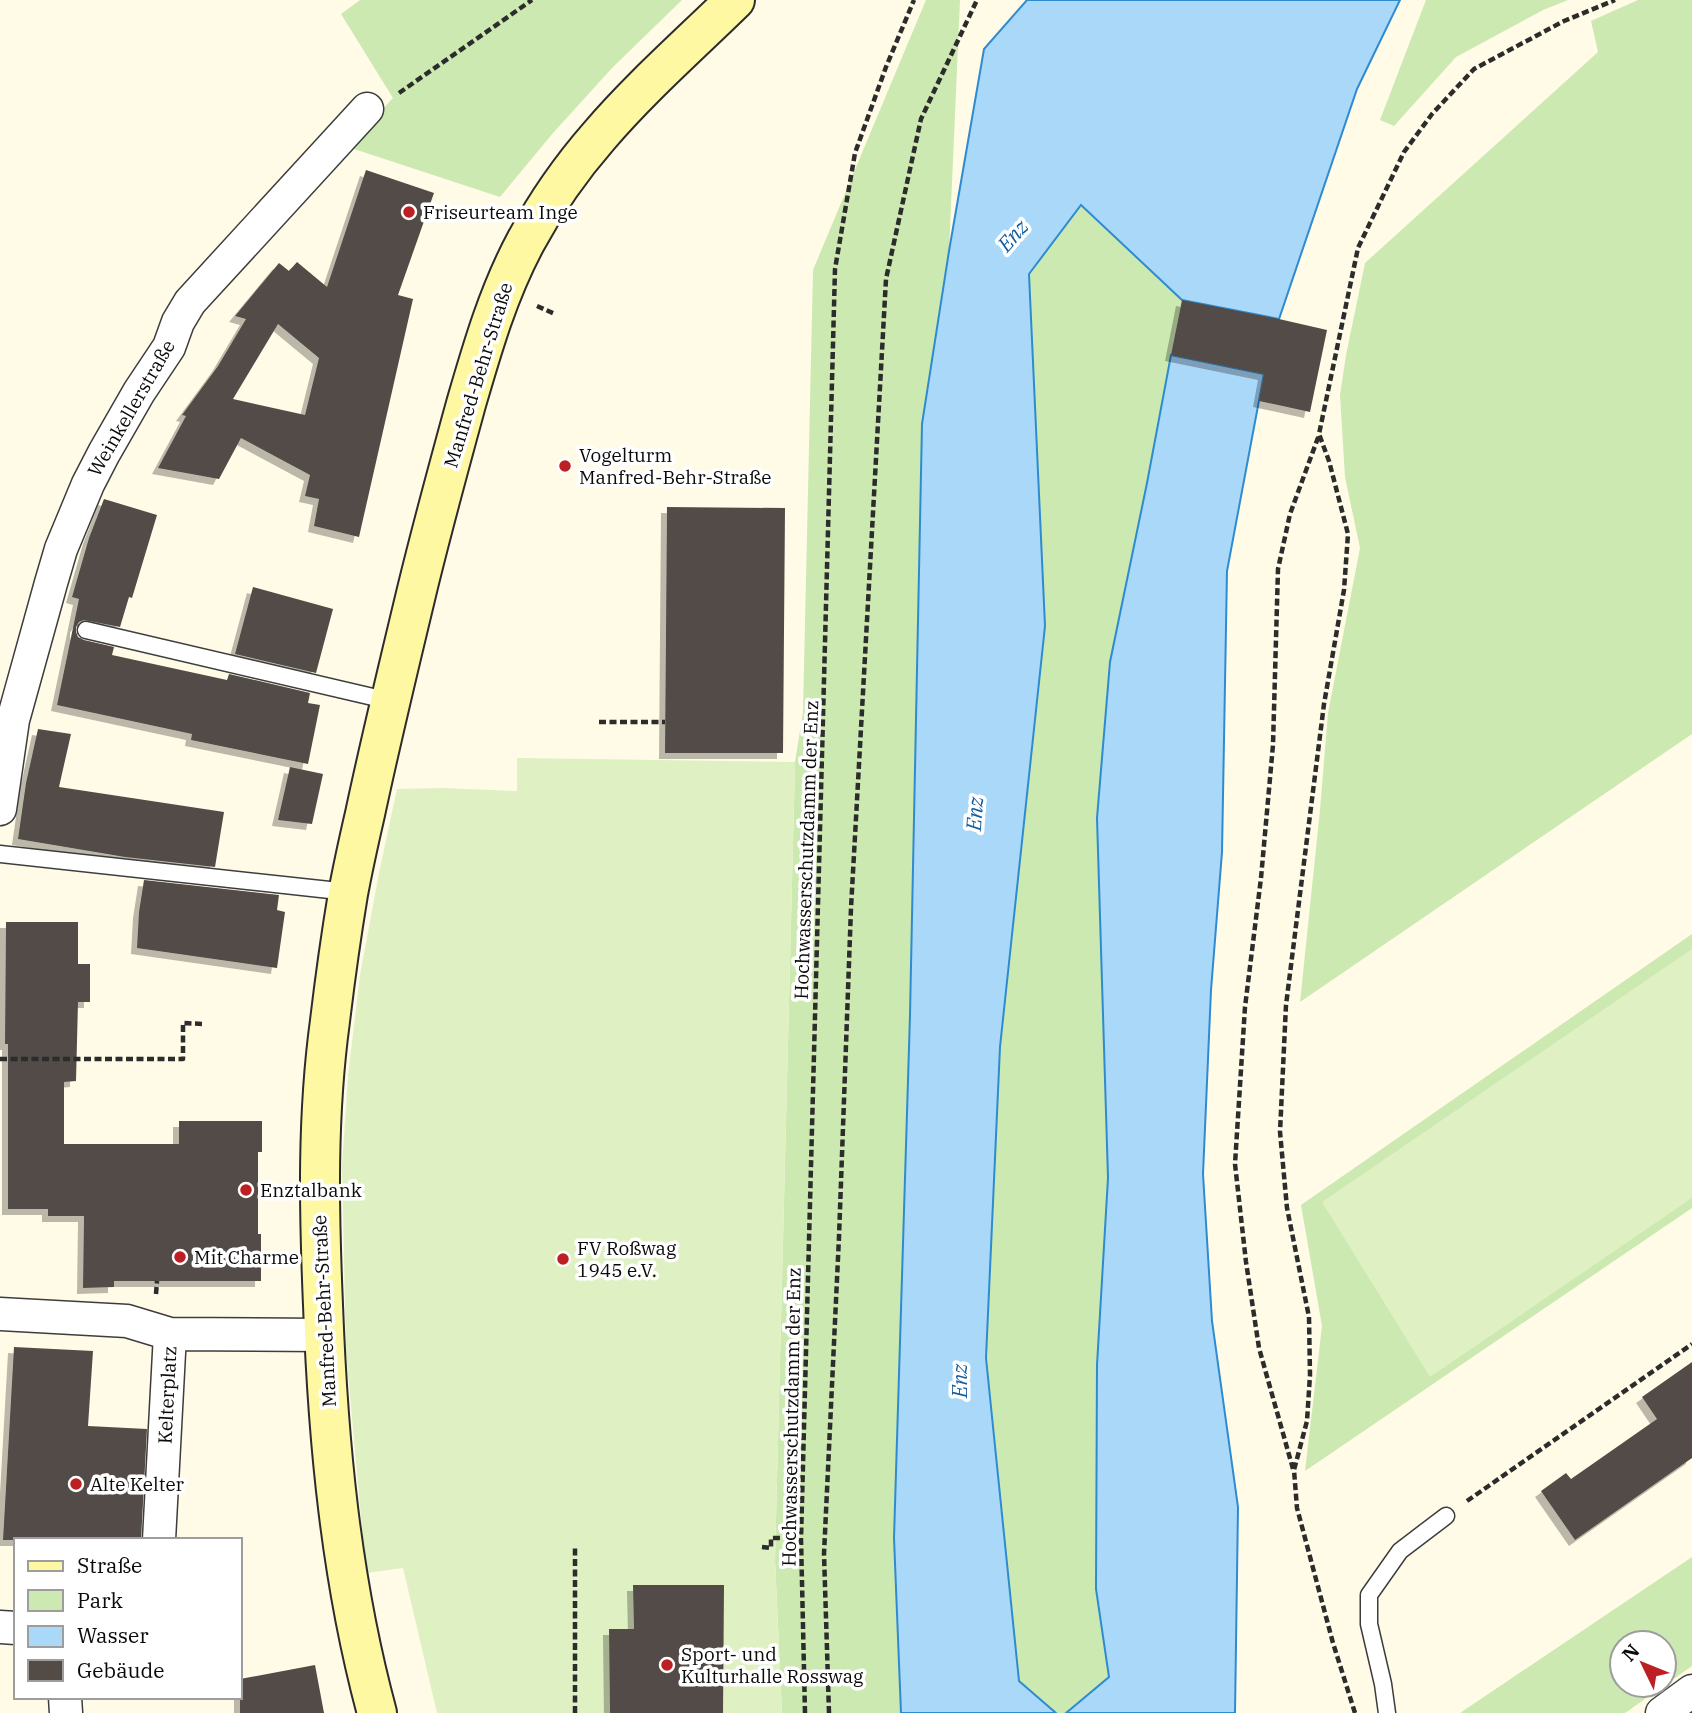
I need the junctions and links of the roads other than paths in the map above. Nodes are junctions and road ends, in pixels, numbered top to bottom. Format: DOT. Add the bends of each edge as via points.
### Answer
graph roads {
  1 [pos="735,0"];
  2 [pos="367,110"];
  3 [pos="86,630"];
  4 [pos="390,701"];
  5 [pos="0,809"];
  6 [pos="0,854"];
  7 [pos="348,892"];
  8 [pos="0,1314"];
  9 [pos="170,1334"];
  10 [pos="324,1335"];
  11 [pos="1446,1516"];
  12 [pos="159,1538"];
  13 [pos="1692,1691"];
  14 [pos="377,1713"];
  15 [pos="1387,1713"];
  16 [pos="1662,1713"];
  1 -- 4 [label="street, Manfred-Behr-Straße" via="597,137 553,196 517,260 467,401"];
  2 -- 5 [label="street, Weinkellerstraße" via="190,302 169,347 104,453 74,516 51,583 13,720"];
  3 -- 4 [label="lane"];
  4 -- 7 [label="street, Manfred-Behr-Straße"];
  6 -- 7 [label="lane"];
  7 -- 10 [label="street, Manfred-Behr-Straße" via="321,1109"];
  8 -- 9 [label="street, Kelterplatz" via="127,1321"];
  9 -- 10 [label="street, Kelterplatz"];
  9 -- 12 [label="street, Kelterplatz"];
  10 -- 14 [label="street, Manfred-Behr-Straße" via="343,1543"];
  11 -- 15 [label="lane" via="1400,1551 1369,1595 1369,1624"];
  13 -- 16 [label="street"];
}
